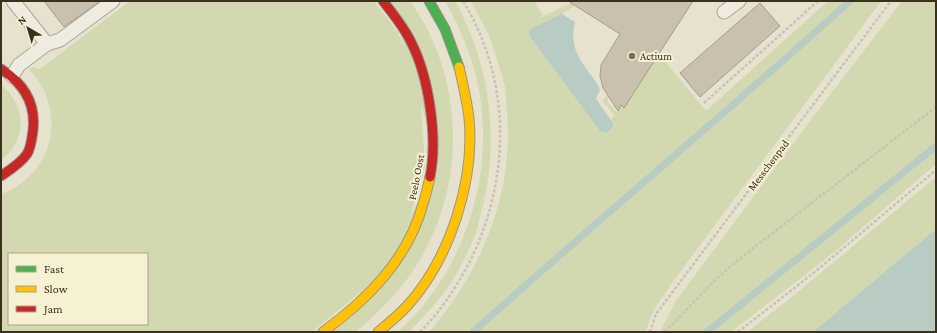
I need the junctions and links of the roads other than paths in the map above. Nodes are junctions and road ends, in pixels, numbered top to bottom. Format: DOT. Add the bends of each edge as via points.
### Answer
graph roads {
  1 [pos="14,1"];
  2 [pos="113,1"];
  3 [pos="383,1"];
  4 [pos="429,1"];
  5 [pos="739,1"];
  6 [pos="724,12"];
  7 [pos="47,44"];
  8 [pos="6,72"];
  9 [pos="1,176"];
  10 [pos="323,332"];
  11 [pos="378,332"];
  1 -- 7 [label="lane"];
  2 -- 7 [label="lane" via="60,40"];
  3 -- 10 [label="main road, Peelo Oost" via="413,46 426,86 434,133 429,184 410,237 397,259 374,288"];
  4 -- 11 [label="main road" via="450,40 463,79 470,121 467,177 462,204 439,260 407,305"];
  5 -- 6 [label="lane"];
  7 -- 8 [label="lane"];
  8 -- 9 [label="main road" via="20,83 26,92 34,118 27,153"];
}
